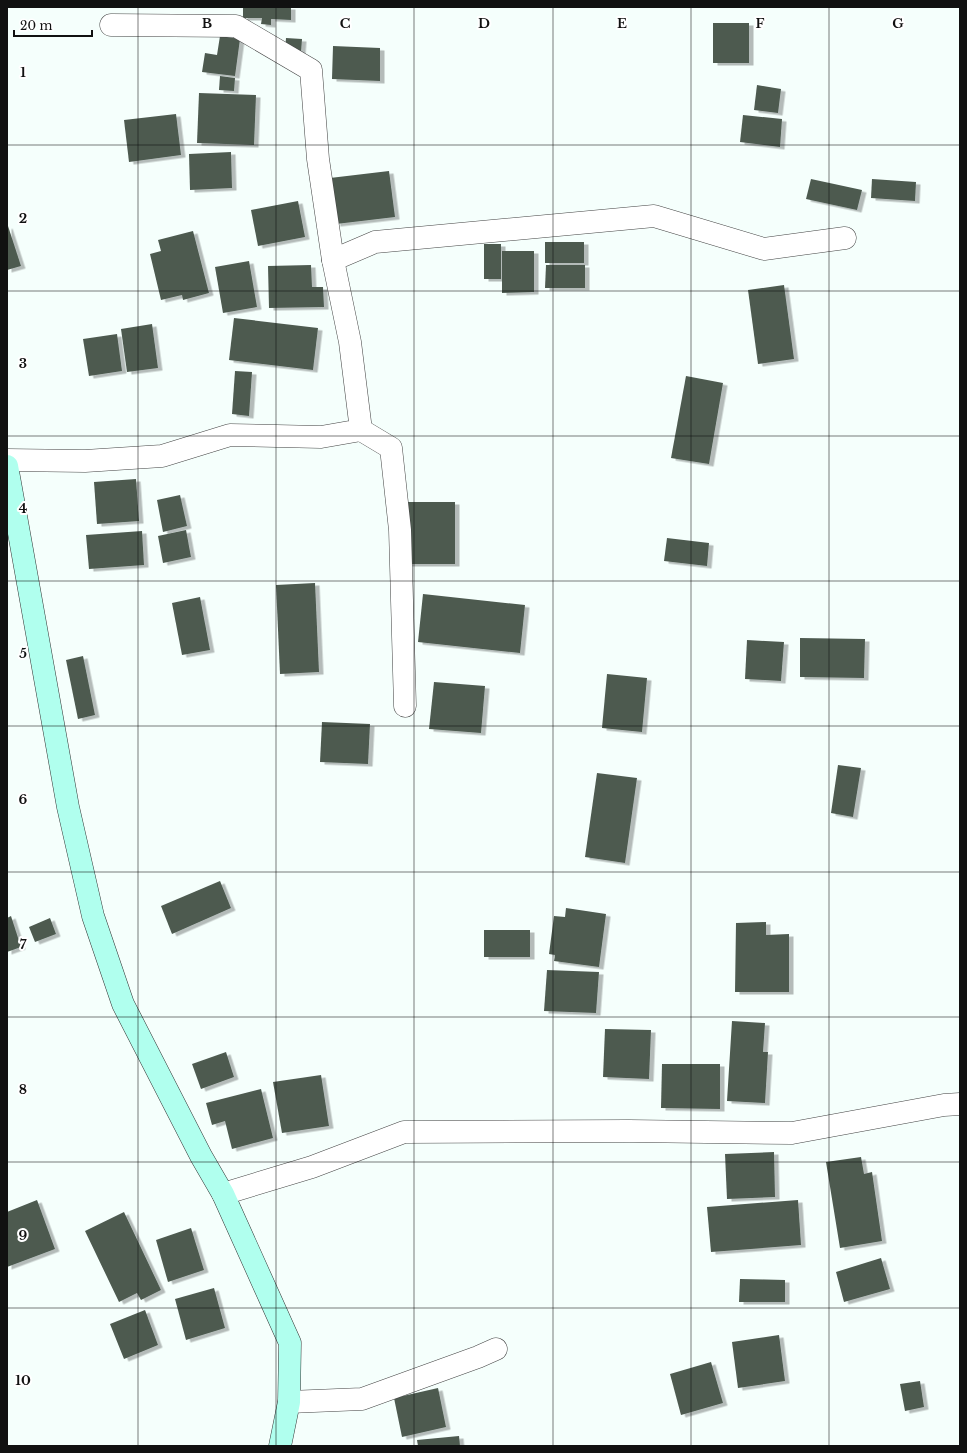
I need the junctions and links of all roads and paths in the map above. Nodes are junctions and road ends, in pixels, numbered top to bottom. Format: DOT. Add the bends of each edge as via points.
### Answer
graph roads {
  1 [pos="111,26"];
  2 [pos="845,238"];
  3 [pos="333,260"];
  4 [pos="361,430"];
  5 [pos="7,460"];
  6 [pos="7,466"];
  7 [pos="405,706"];
  8 [pos="960,1104"];
  9 [pos="223,1194"];
  10 [pos="496,1349"];
  11 [pos="289,1402"];
  12 [pos="280,1446"];
  1 -- 3 [label="street" via="236,26 311,70 318,159"];
  2 -- 3 [label="street" via="764,249 654,216 375,242"];
  3 -- 4 [label="street" via="350,342"];
  4 -- 5 [label="street" via="321,437 230,435 162,456 84,461"];
  4 -- 7 [label="street" via="391,448 400,530"];
  6 -- 9 [label="street" via="68,807 93,916 123,1004"];
  8 -- 9 [label="street" via="792,1133 404,1132 312,1167"];
  9 -- 11 [label="street" via="290,1343"];
  10 -- 11 [label="street" via="362,1399"];
  11 -- 12 [label="street"];
}
